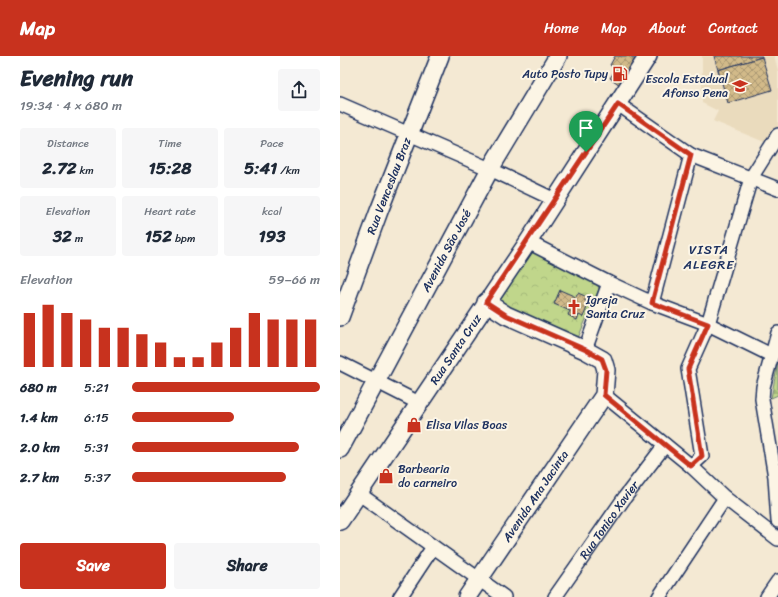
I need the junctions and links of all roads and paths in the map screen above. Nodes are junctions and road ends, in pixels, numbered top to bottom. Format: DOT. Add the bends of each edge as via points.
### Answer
graph roads {
  1 [pos="440,56"];
  2 [pos="558,56"];
  3 [pos="645,57"];
  4 [pos="340,104"];
  5 [pos="618,104"];
  6 [pos="409,135"];
  7 [pos="778,135"];
  8 [pos="691,155"];
  9 [pos="490,169"];
  10 [pos="751,178"];
  11 [pos="778,189"];
  12 [pos="555,200"];
  13 [pos="528,242"];
  14 [pos="609,283"];
  15 [pos="486,302"];
  16 [pos="652,303"];
  17 [pos="340,317"];
  18 [pos="708,324"];
  19 [pos="778,333"];
  20 [pos="586,350"];
  21 [pos="771,355"];
  22 [pos="340,363"];
  23 [pos="377,381"];
  24 [pos="604,395"];
  25 [pos="420,403"];
  26 [pos="665,445"];
  27 [pos="340,449"];
  28 [pos="691,466"];
  29 [pos="358,493"];
  30 [pos="725,498"];
  31 [pos="751,517"];
  32 [pos="777,517"];
  33 [pos="340,521"];
  34 [pos="778,539"];
  35 [pos="433,547"];
  36 [pos="479,579"];
  37 [pos="778,581"];
  38 [pos="400,597"];
  39 [pos="467,597"];
  40 [pos="504,597"];
  41 [pos="555,597"];
  42 [pos="658,597"];
  43 [pos="767,597"];
  1 -- 6 [label="main road, Rua Venceslau Braz"];
  2 -- 9 [label="main road, Avenida São José"];
  3 -- 5 [label="main road, Rua Santa Cruz"];
  4 -- 6 [label="street"];
  5 -- 8 [label="street"];
  5 -- 12 [label="main road, Rua Santa Cruz"];
  6 -- 9 [label="street"];
  6 -- 17 [label="main road, Rua Venceslau Braz"];
  7 -- 10 [label="street"];
  8 -- 10 [label="street"];
  8 -- 16 [label="street"];
  9 -- 12 [label="street"];
  9 -- 23 [label="main road, Avenida São José"];
  10 -- 11 [label="street"];
  10 -- 18 [label="street"];
  12 -- 13 [label="main road, Rua Santa Cruz"];
  13 -- 14 [label="street"];
  13 -- 15 [label="main road, Rua Santa Cruz"];
  14 -- 16 [label="street"];
  14 -- 20 [label="street"];
  15 -- 20 [label="main road" via="506,315"];
  15 -- 25 [label="main road, Rua Santa Cruz"];
  16 -- 18 [label="street"];
  18 -- 21 [label="street"];
  18 -- 28 [label="street" via="688,369 702,456"];
  19 -- 21 [label="street"];
  20 -- 24 [label="main road" via="604,362"];
  21 -- 32 [label="street" via="762,399 774,477"];
  22 -- 23 [label="street"];
  23 -- 25 [label="street"];
  23 -- 27 [label="main road, Avenida São José"];
  24 -- 26 [label="street"];
  24 -- 36 [label="main road, Avenida Ana Jacinta"];
  25 -- 29 [label="main road, Rua Santa Cruz"];
  26 -- 28 [label="street"];
  26 -- 41 [label="street, Rua Tonico Xavier"];
  28 -- 30 [label="street"];
  29 -- 33 [label="main road, Rua Santa Cruz"];
  29 -- 35 [label="street"];
  30 -- 31 [label="street"];
  30 -- 42 [label="street"];
  31 -- 32 [label="street"];
  31 -- 34 [label="street"];
  35 -- 36 [label="street"];
  35 -- 38 [label="street"];
  36 -- 39 [label="main road, Avenida Ana Jacinta"];
  36 -- 40 [label="street"];
  37 -- 43 [label="street"];
}
